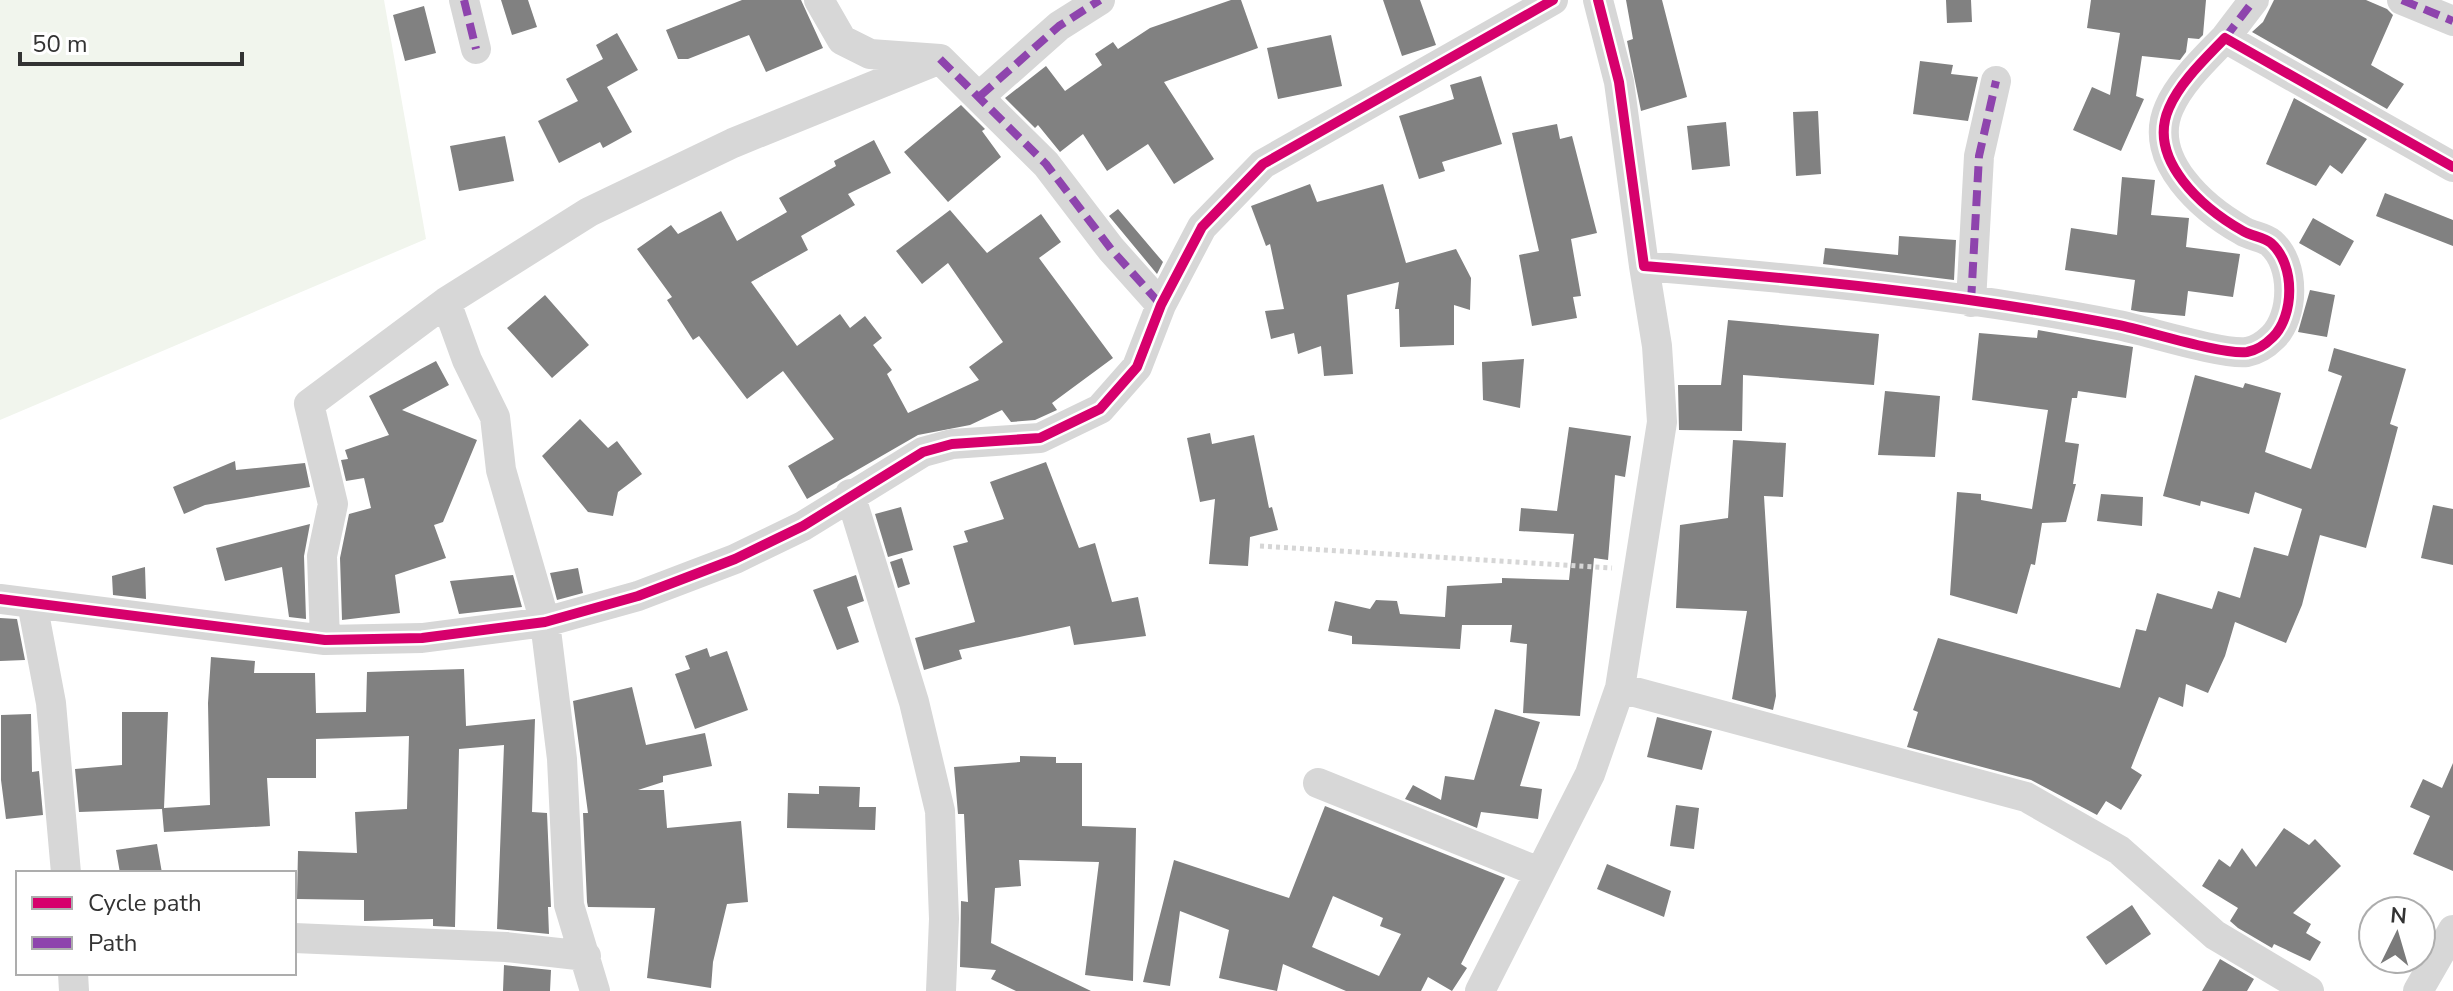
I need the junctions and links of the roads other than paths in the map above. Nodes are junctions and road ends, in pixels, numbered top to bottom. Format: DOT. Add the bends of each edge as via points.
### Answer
graph roads {
  1 [pos="464,0"];
  2 [pos="819,0"];
  3 [pos="1100,0"];
  4 [pos="1553,0"];
  5 [pos="1598,0"];
  6 [pos="2254,0"];
  7 [pos="2402,0"];
  8 [pos="2453,21"];
  9 [pos="2225,38"];
  10 [pos="476,49"];
  11 [pos="940,59"];
  12 [pos="1996,81"];
  13 [pos="980,96"];
  14 [pos="2453,167"];
  15 [pos="1644,266"];
  16 [pos="446,302"];
  17 [pos="1971,302"];
  18 [pos="1161,305"];
  19 [pos="850,494"];
  20 [pos="0,599"];
  21 [pos="32,603"];
  22 [pos="545,622"];
  23 [pos="325,640"];
  24 [pos="1620,688"];
  25 [pos="1318,783"];
  26 [pos="66,871"];
  27 [pos="1539,872"];
  28 [pos="2453,930"];
  29 [pos="296,938"];
  30 [pos="586,956"];
  31 [pos="2298,987"];
  32 [pos="595,991"];
  33 [pos="941,991"];
  34 [pos="1480,991"];
  35 [pos="2418,991"];
  1 -- 10 [label="street"];
  2 -- 11 [label="street" via="842,40 870,54"];
  3 -- 13 [label="street" via="1059,26"];
  4 -- 18 [label="street" via="1263,164 1202,227"];
  5 -- 15 [label="street" via="1619,82"];
  6 -- 9 [label="street"];
  7 -- 8 [label="street"];
  9 -- 14 [label="street"];
  9 -- 17 [label="street" via="2168,109 2164,138 2177,174 2199,199 2246,233 2271,243 2283,265 2291,292 2281,329 2265,346 2247,352 2215,349 2061,313"];
  11 -- 13 [label="street"];
  11 -- 16 [label="street" via="733,143 589,212"];
  12 -- 17 [label="street" via="1979,156"];
  13 -- 18 [label="street" via="1046,164"];
  15 -- 17 [label="street"];
  15 -- 24 [label="street" via="1662,422"];
  16 -- 22 [label="street" via="495,417 501,470"];
  16 -- 23 [label="street" via="309,404 333,504 322,556"];
  18 -- 19 [label="street" via="1137,367 1100,409 1040,438 952,444 923,452"];
  19 -- 22 [label="street" via="803,526 735,559 638,596"];
  19 -- 33 [label="street" via="914,702 940,811"];
  20 -- 21 [label="street"];
  21 -- 23 [label="street"];
  21 -- 26 [label="street" via="51,703"];
  22 -- 23 [label="street" via="422,638"];
  22 -- 30 [label="street" via="562,759 569,905"];
  24 -- 27 [label="street" via="1590,774"];
  24 -- 31 [label="street" via="2026,797 2119,850 2215,935"];
  25 -- 27 [label="street"];
  27 -- 34 [label="street"];
  28 -- 35 [label="street"];
  29 -- 30 [label="street" via="506,947"];
  30 -- 32 [label="street"];
}
